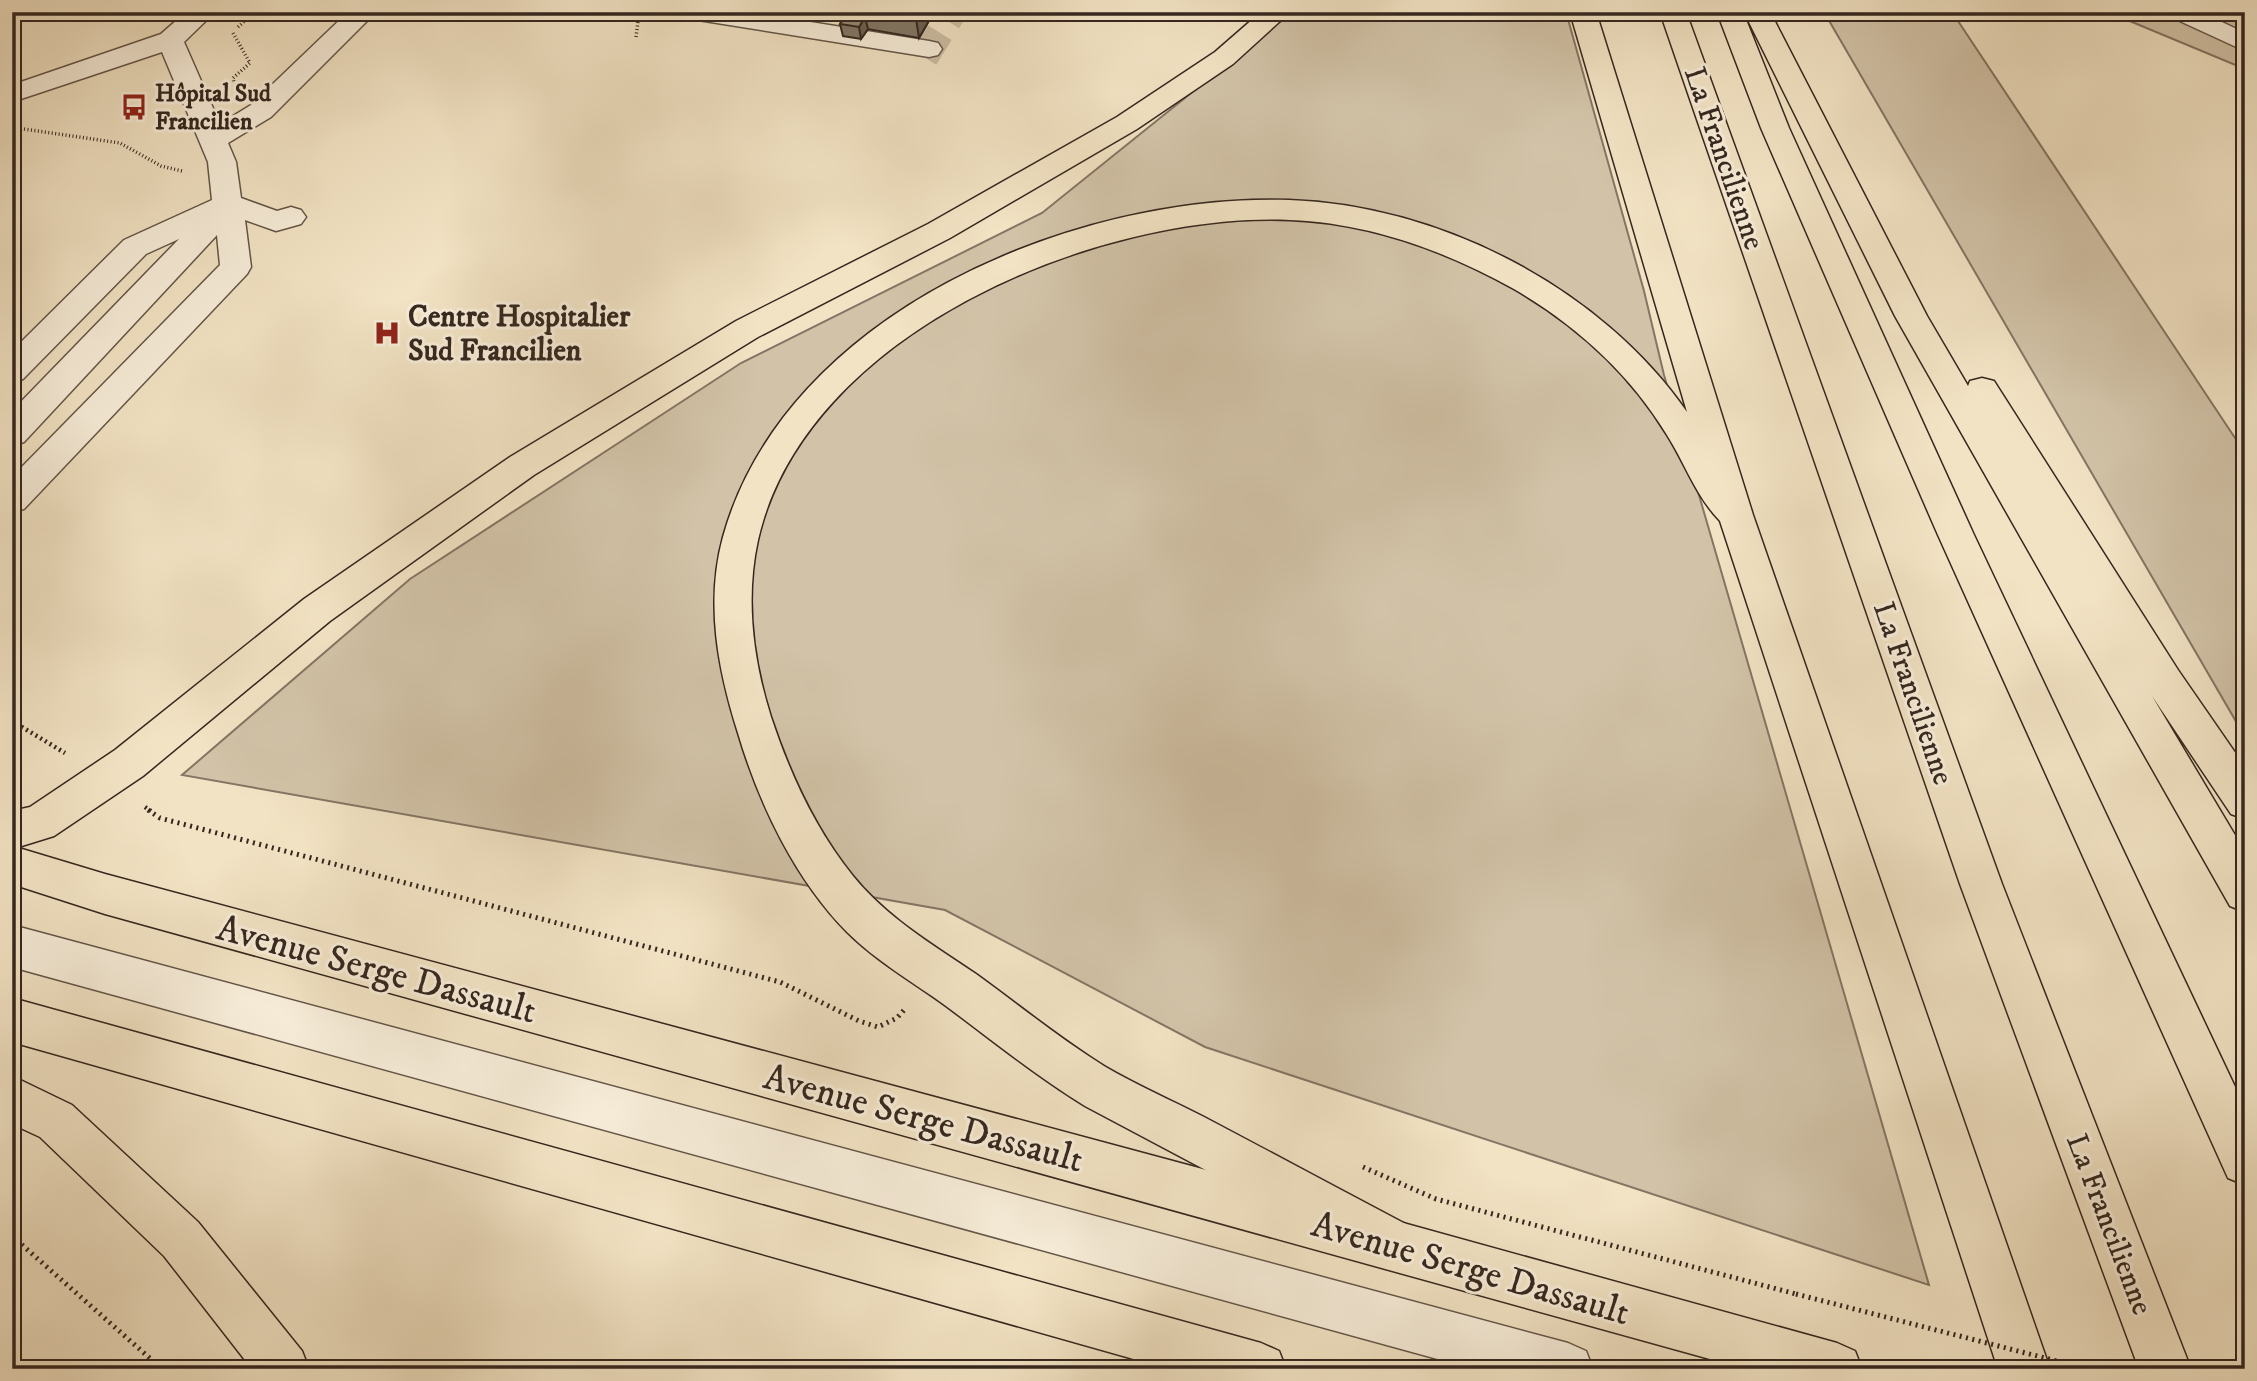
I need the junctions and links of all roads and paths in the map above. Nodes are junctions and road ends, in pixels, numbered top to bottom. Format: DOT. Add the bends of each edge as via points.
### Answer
graph roads {
  1 [pos="202,12"];
  2 [pos="254,12"];
  3 [pos="363,12"];
  4 [pos="646,12"];
  5 [pos="698,12"];
  6 [pos="1277,12"];
  7 [pos="1583,12"];
  8 [pos="1674,12"];
  9 [pos="1730,12"];
  10 [pos="1757,12"];
  11 [pos="2180,12"];
  12 [pos="636,37"];
  13 [pos="170,40"];
  14 [pos="2245,43"];
  15 [pos="929,49"];
  16 [pos="12,94"];
  17 [pos="254,115"];
  18 [pos="12,127"];
  19 [pos="218,151"];
  20 [pos="229,204"];
  21 [pos="291,217"];
  22 [pos="1911,316"];
  23 [pos="12,371"];
  24 [pos="12,433"];
  25 [pos="12,499"];
  26 [pos="1735,515"];
  27 [pos="12,720"];
  28 [pos="107,778"];
  29 [pos="2245,801"];
  30 [pos="12,830"];
  31 [pos="12,865"];
  32 [pos="2245,891"];
  33 [pos="12,946"];
  34 [pos="940,975"];
  35 [pos="12,1020"];
  36 [pos="12,1099"];
  37 [pos="1351,1161"];
  38 [pos="2245,1161"];
  39 [pos="12,1236"];
  40 [pos="1396,1245"];
  41 [pos="1827,1366"];
  42 [pos="162,1369"];
  43 [pos="284,1369"];
  44 [pos="1261,1369"];
  45 [pos="1568,1369"];
  46 [pos="2024,1369"];
  47 [pos="2088,1369"];
  48 [pos="2165,1369"];
  1 -- 13 [label="street"];
  2 -- 17 [label="path" via="233,32 250,63 233,78 240,105"];
  3 -- 17 [label="street"];
  4 -- 12 [label="path" via="638,22"];
  5 -- 15 [label="street"];
  6 -- 28 [label="main road" via="1224,58 1127,123 939,231 747,329 522,466 317,610"];
  7 -- 26 [label="main road"];
  8 -- 48 [label="main road, La Francilienne" via="1981,884"];
  9 -- 38 [label="main road, La Francilienne" via="1775,128 1939,497"];
  10 -- 22 [label="main road"];
  11 -- 14 [label="street"];
  13 -- 16 [label="street"];
  13 -- 19 [label="street"];
  17 -- 19 [label="street"];
  18 -- 19 [label="path" via="120,143 161,166 188,173"];
  19 -- 20 [label="street"];
  20 -- 21 [label="street" via="276,221"];
  20 -- 23 [label="street" via="135,247"];
  20 -- 24 [label="street"];
  20 -- 25 [label="street" via="236,267"];
  22 -- 29 [label="main road" via="1950,338 2164,682"];
  22 -- 32 [label="main road"];
  26 -- 34 [label="main road" via="1708,486 1693,450 1651,386 1585,320 1507,274 1381,225 1298,211 1194,214 1110,230 1041,251 943,299 846,366 789,432 746,514 733,585 736,668 755,735 782,799 848,902 890,943"];
  26 -- 46 [label="main road"];
  27 -- 28 [label="path"];
  28 -- 30 [label="main road" via="40,823"];
  28 -- 34 [label="path" via="160,818 780,982 878,1027 897,1018"];
  31 -- 40 [label="main road, Avenue Serge Dassault"];
  33 -- 45 [label="street"];
  34 -- 40 [label="main road" via="1088,1083"];
  35 -- 44 [label="main road"];
  36 -- 43 [label="main road" via="56,1121 181,1239"];
  37 -- 47 [label="path, bridge" via="1436,1199"];
  39 -- 42 [label="path"];
  40 -- 41 [label="main road, Avenue Serge Dassault"];
}
